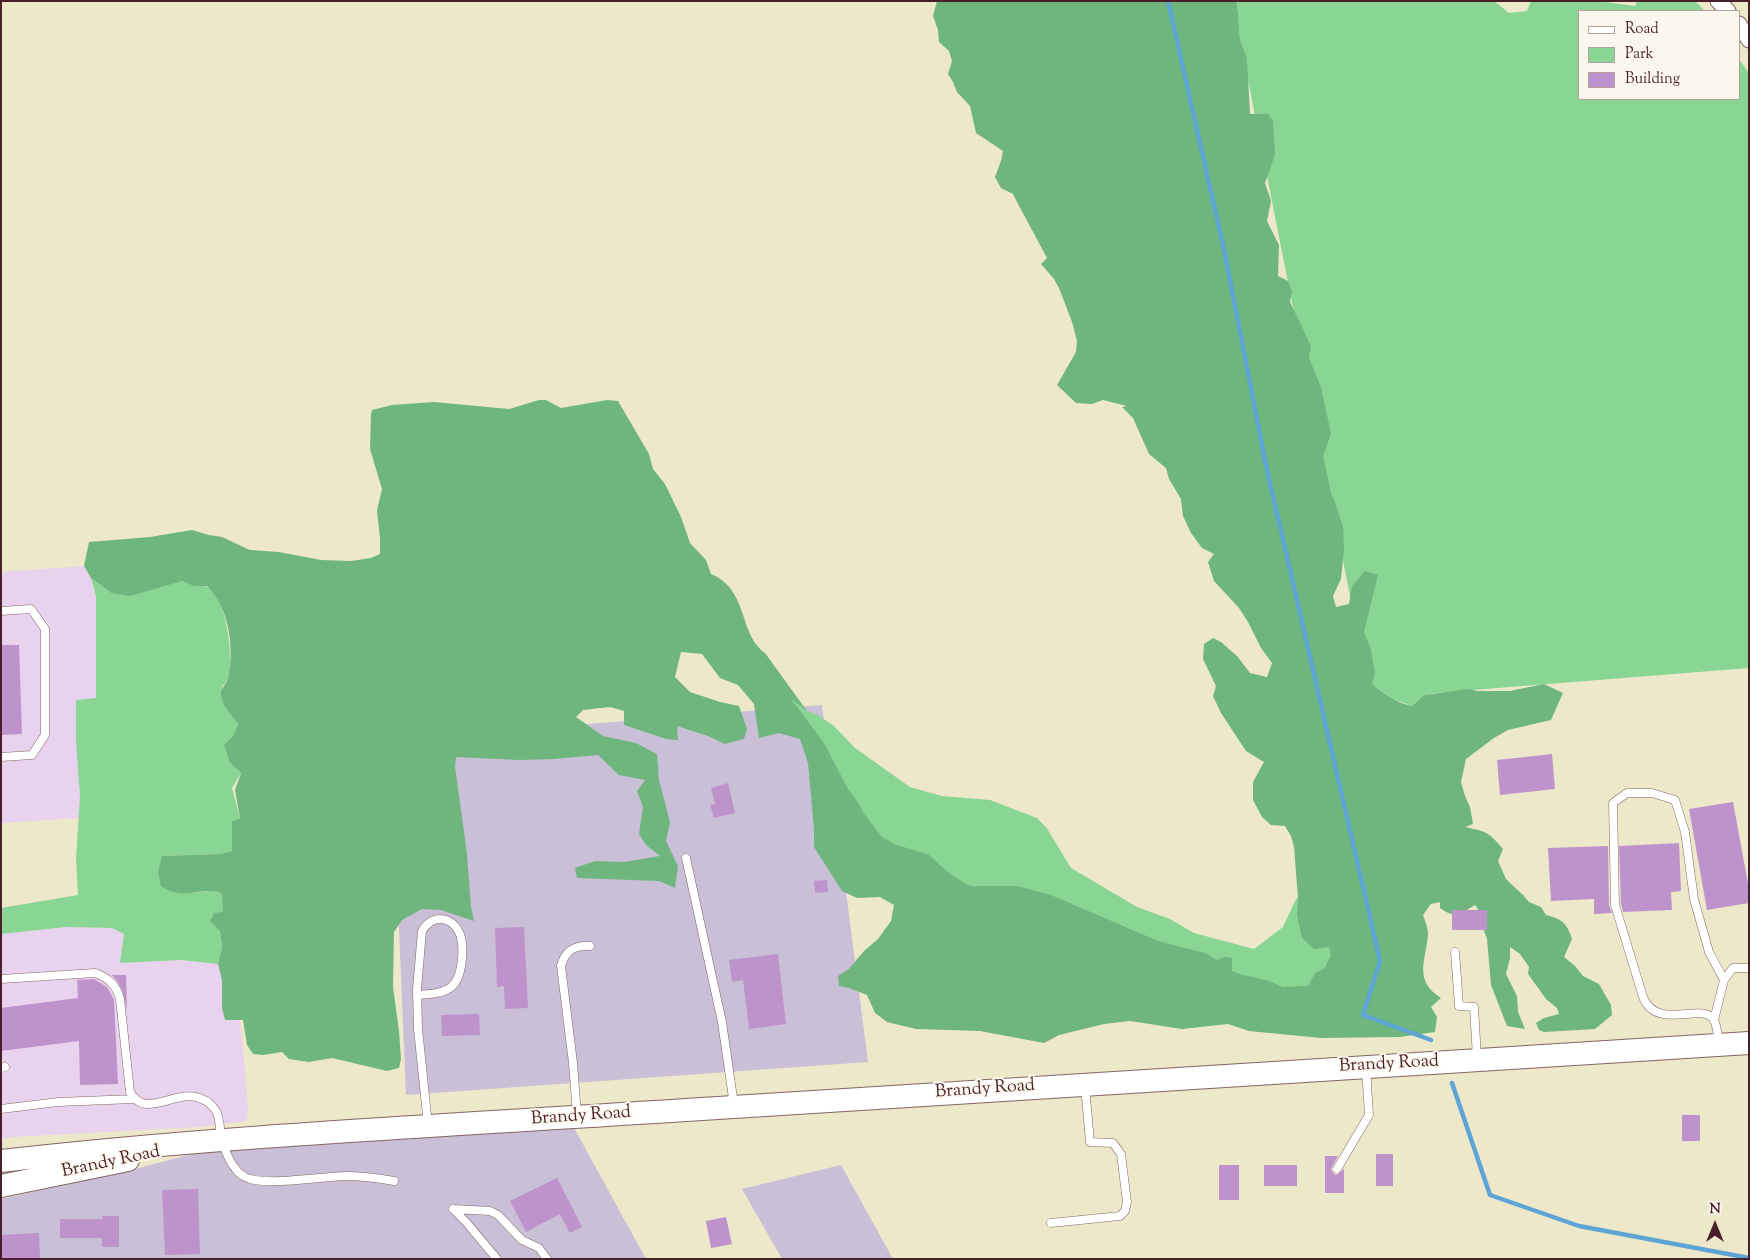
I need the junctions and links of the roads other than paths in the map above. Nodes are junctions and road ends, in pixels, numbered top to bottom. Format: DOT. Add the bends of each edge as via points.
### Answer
graph roads {
  1 [pos="1718,1"];
  2 [pos="1727,10"];
  3 [pos="1740,26"];
  4 [pos="1749,40"];
  5 [pos="1,611"];
  6 [pos="1,757"];
  7 [pos="686,858"];
  8 [pos="590,946"];
  9 [pos="1454,952"];
  10 [pos="1749,968"];
  11 [pos="1,979"];
  12 [pos="1724,980"];
  13 [pos="418,995"];
  14 [pos="1714,1020"];
  15 [pos="1749,1043"];
  16 [pos="1720,1045"];
  17 [pos="1477,1060"];
  18 [pos="1366,1066"];
  19 [pos="1085,1084"];
  20 [pos="134,1099"];
  21 [pos="734,1107"];
  22 [pos="1,1108"];
  23 [pos="577,1117"];
  24 [pos="428,1127"];
  25 [pos="222,1140"];
  26 [pos="1,1161"];
  27 [pos="1337,1169"];
  28 [pos="394,1181"];
  29 [pos="1,1186"];
  30 [pos="1051,1223"];
  31 [pos="492,1257"];
  32 [pos="547,1259"];
  1 -- 2 [label="street"];
  3 -- 4 [label="street"];
  5 -- 6 [label="lane" via="31,609 45,629 45,735 32,755"];
  7 -- 21 [label="lane" via="722,1022"];
  8 -- 23 [label="lane" via="573,948 566,953 561,966"];
  9 -- 17 [label="lane" via="1459,1006 1474,1007"];
  10 -- 12 [label="lane" via="1734,968"];
  11 -- 20 [label="lane" via="94,973 113,983 120,999 130,1092"];
  12 -- 14 [label="lane"];
  12 -- 14 [label="lane" via="1708,952 1694,898 1676,800 1652,793 1627,793 1613,804 1615,905 1646,1005 1659,1013 1703,1013"];
  13 -- 13 [label="lane" via="422,931 433,920 448,920 460,934 460,973 456,982 443,992"];
  13 -- 24 [label="lane" via="418,1029"];
  14 -- 16 [label="lane"];
  15 -- 16 [label="main road, Brandy Road"];
  16 -- 17 [label="main road, Brandy Road"];
  17 -- 18 [label="main road, Brandy Road"];
  18 -- 19 [label="main road, Brandy Road"];
  18 -- 27 [label="lane" via="1368,1115"];
  19 -- 21 [label="main road, Brandy Road"];
  19 -- 30 [label="lane" via="1090,1142 1113,1143 1121,1154 1127,1202 1120,1216"];
  20 -- 22 [label="lane"];
  20 -- 25 [label="lane" via="148,1105 182,1096 202,1099 217,1112"];
  21 -- 23 [label="main road, Brandy Road"];
  23 -- 24 [label="main road, Brandy Road"];
  24 -- 25 [label="main road, Brandy Road"];
  25 -- 26 [label="main road, Brandy Road"];
  25 -- 28 [label="lane" via="234,1168 250,1179 346,1176"];
  25 -- 29 [label="main road, Brandy Road"];
  31 -- 32 [label="lane" via="453,1210 490,1211 498,1215 522,1240 539,1248"];
}
